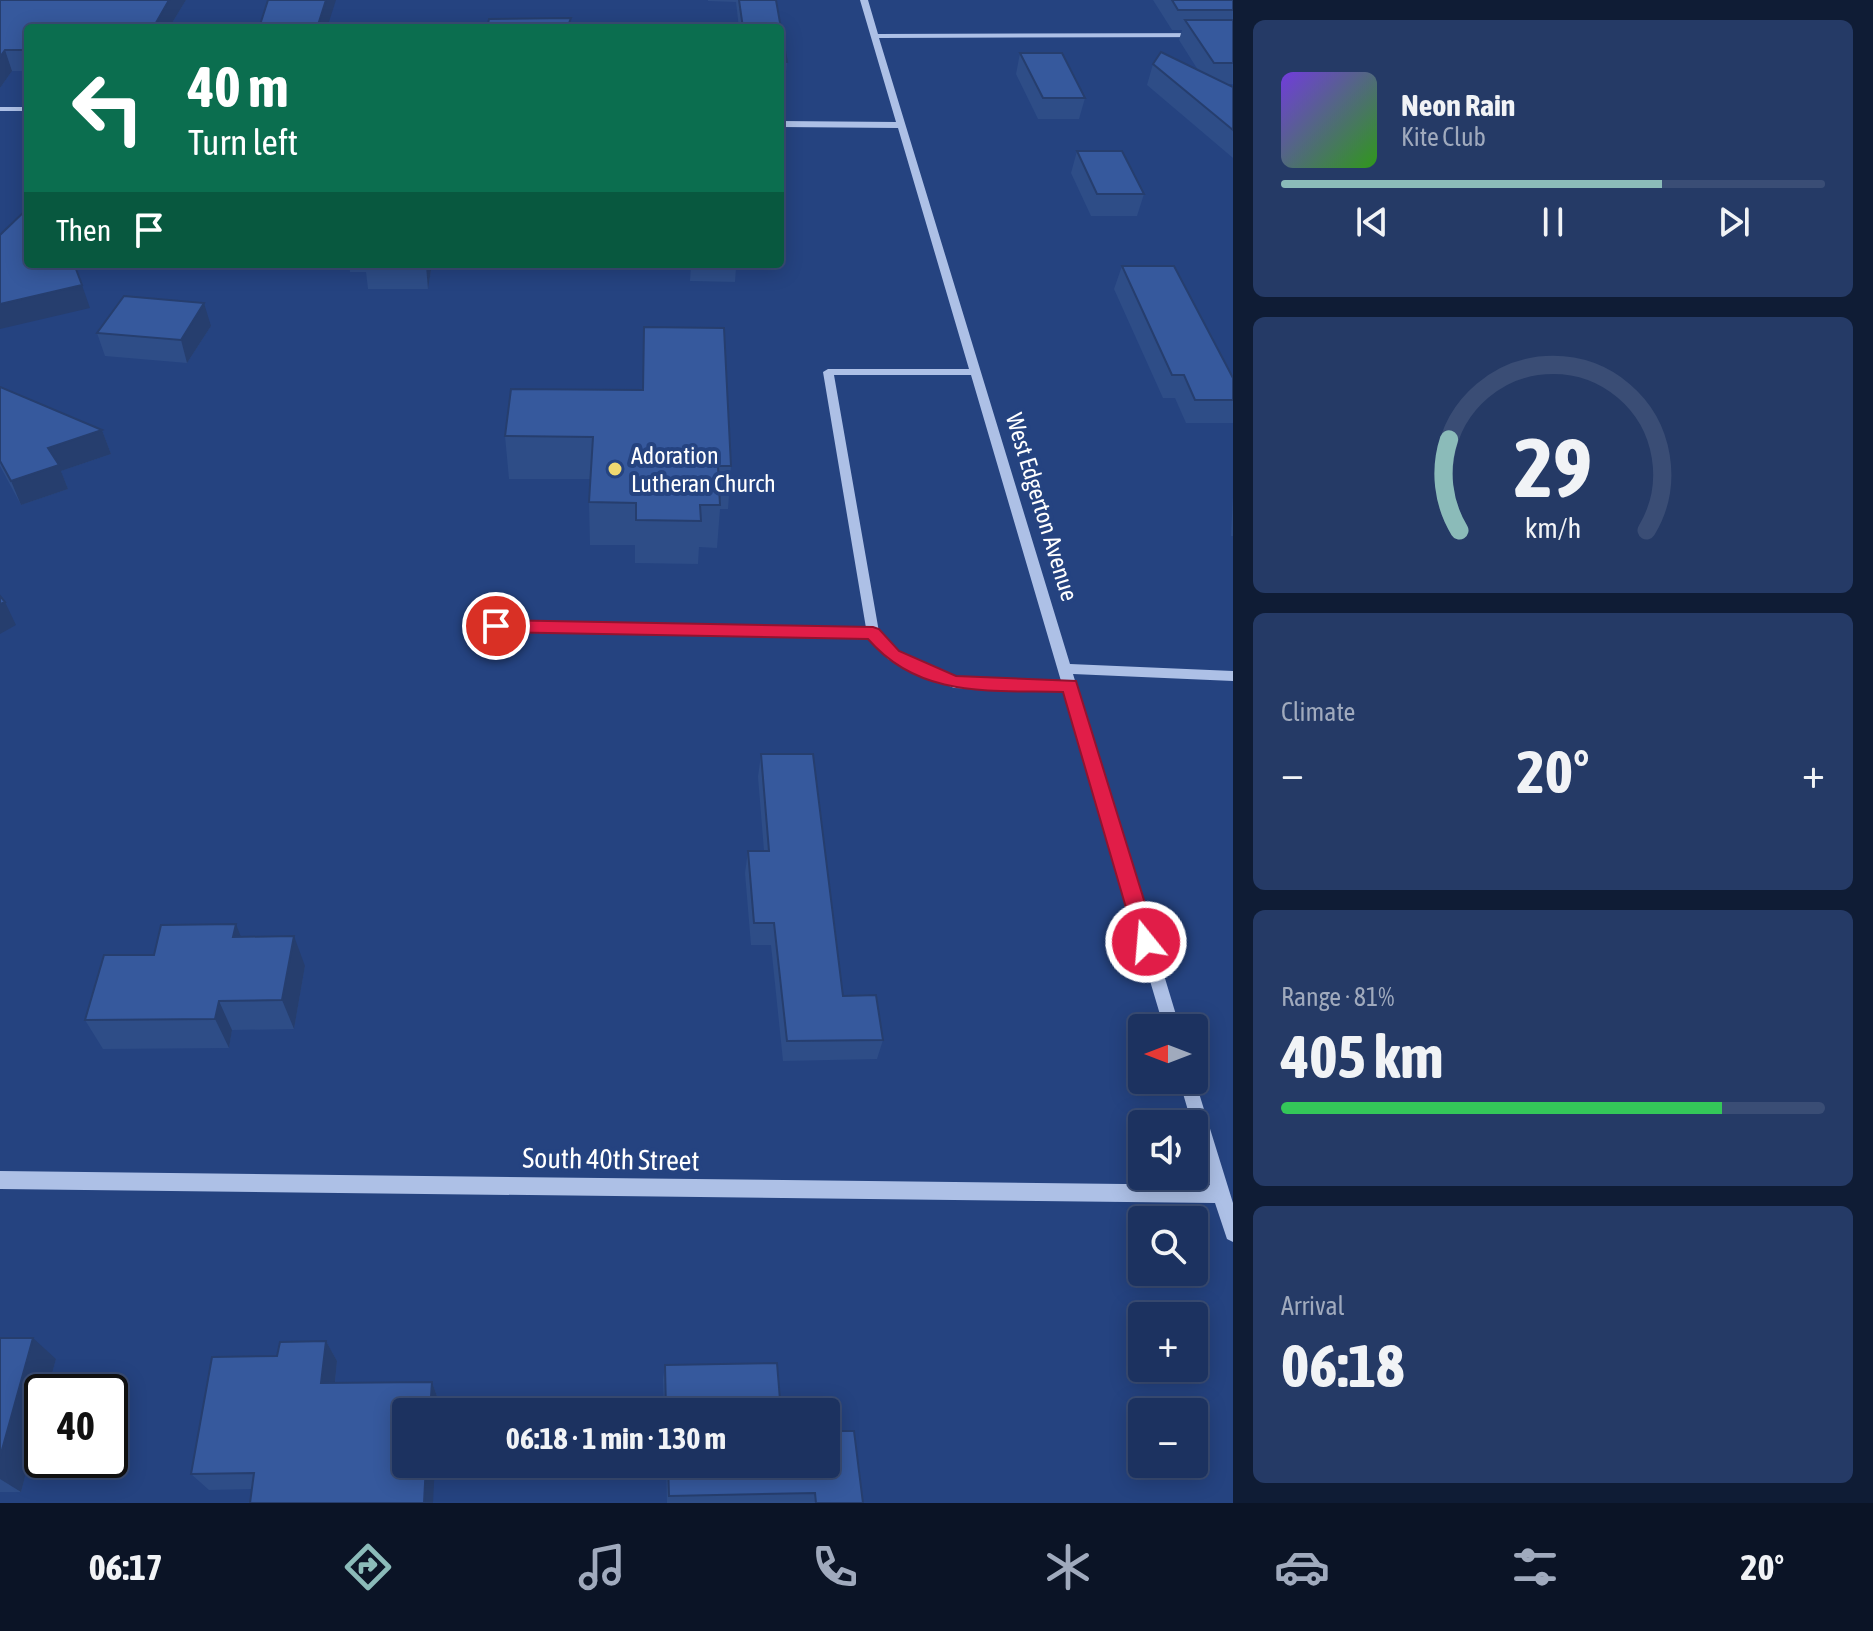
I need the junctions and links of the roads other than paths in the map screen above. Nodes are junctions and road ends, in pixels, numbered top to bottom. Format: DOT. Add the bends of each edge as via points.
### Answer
graph roads {
  1 [pos="864,0"];
  2 [pos="1233,35"];
  3 [pos="875,36"];
  4 [pos="0,109"];
  5 [pos="24,109"];
  6 [pos="784,124"];
  7 [pos="902,125"];
  8 [pos="976,372"];
  9 [pos="496,626"];
  10 [pos="873,633"];
  11 [pos="1065,669"];
  12 [pos="1233,676"];
  13 [pos="1070,686"];
  14 [pos="1168,1014"];
  15 [pos="1191,1094"];
  16 [pos="0,1180"];
  17 [pos="1221,1194"];
  18 [pos="1233,1233"];
  1 -- 3 [label="street, West Edgerton Avenue"];
  2 -- 3 [label="street"];
  3 -- 7 [label="street, West Edgerton Avenue"];
  4 -- 5 [label="street"];
  6 -- 7 [label="street"];
  7 -- 8 [label="street, West Edgerton Avenue"];
  8 -- 10 [label="street" via="828,372"];
  8 -- 11 [label="street, West Edgerton Avenue"];
  9 -- 10 [label="street"];
  10 -- 13 [label="street" via="893,656 954,683"];
  11 -- 12 [label="street"];
  11 -- 13 [label="street, West Edgerton Avenue"];
  13 -- 14 [label="street, West Edgerton Avenue"];
  15 -- 17 [label="street"];
  16 -- 17 [label="street, South 40th Street"];
  17 -- 18 [label="street"];
}
